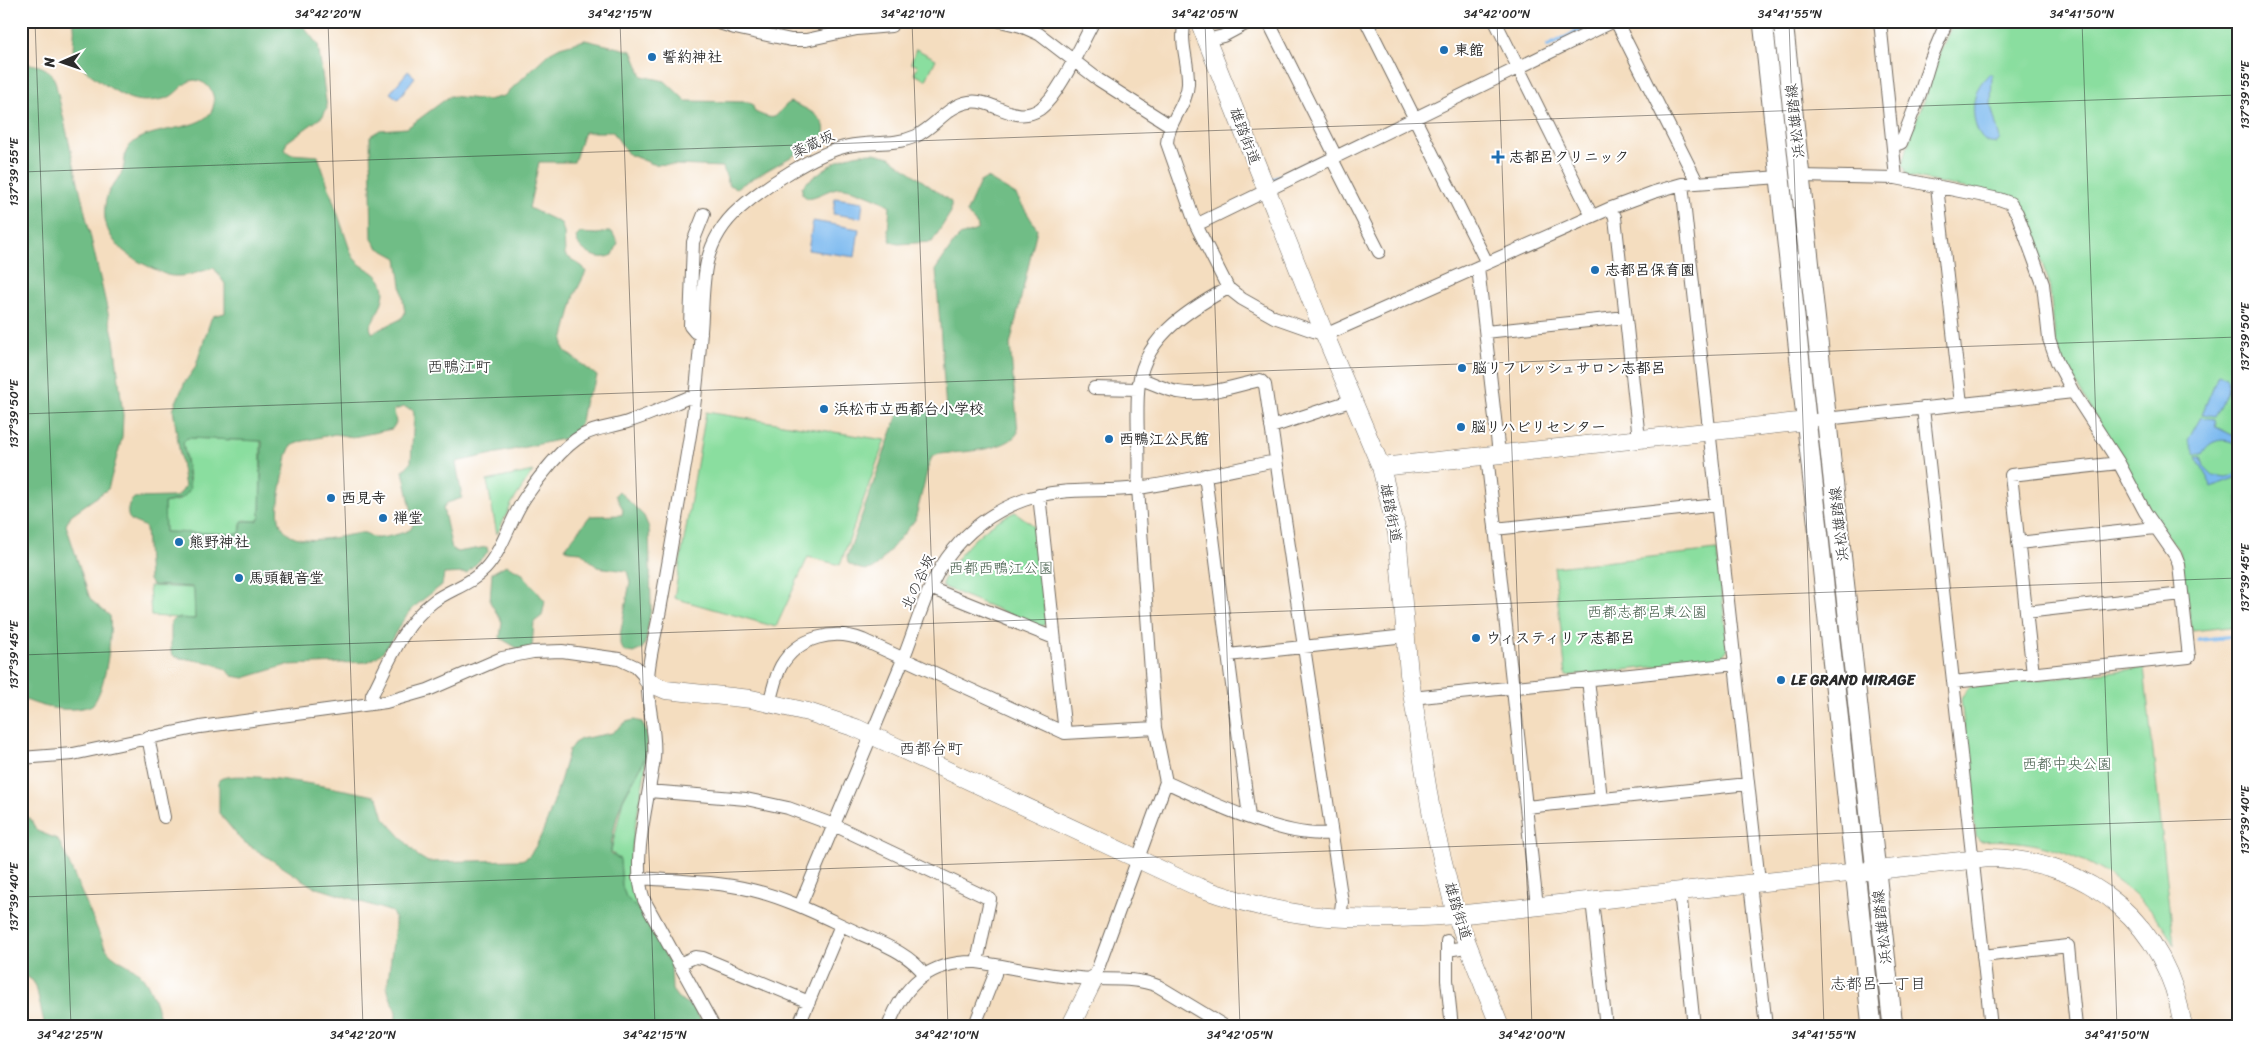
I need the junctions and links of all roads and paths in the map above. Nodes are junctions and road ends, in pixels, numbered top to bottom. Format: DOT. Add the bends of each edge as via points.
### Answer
graph roads {
  1 [pos="713,21"];
  2 [pos="892,21"];
  3 [pos="1000,21"];
  4 [pos="1094,21"];
  5 [pos="1185,21"];
  6 [pos="1251,21"];
  7 [pos="1268,21"];
  8 [pos="1366,21"];
  9 [pos="1495,21"];
  10 [pos="1615,21"];
  11 [pos="1763,21"];
  12 [pos="1783,21"];
  13 [pos="1880,21"];
  14 [pos="1947,21"];
  15 [pos="1203,30"];
  16 [pos="1072,61"];
  17 [pos="1518,68"];
  18 [pos="1415,119"];
  19 [pos="1171,126"];
  20 [pos="1893,146"];
  21 [pos="1334,158"];
  22 [pos="1780,176"];
  23 [pos="1800,176"];
  24 [pos="1896,178"];
  25 [pos="1697,182"];
  26 [pos="1682,184"];
  27 [pos="1937,186"];
  28 [pos="1266,190"];
  29 [pos="1611,208"];
  30 [pos="704,214"];
  31 [pos="1592,216"];
  32 [pos="1196,226"];
  33 [pos="1379,252"];
  34 [pos="1483,265"];
  35 [pos="1228,288"];
  36 [pos="1626,317"];
  37 [pos="1486,332"];
  38 [pos="701,333"];
  39 [pos="1325,335"];
  40 [pos="1139,384"];
  41 [pos="1094,388"];
  42 [pos="2073,392"];
  43 [pos="695,399"];
  44 [pos="1353,400"];
  45 [pos="1961,404"];
  46 [pos="1923,408"];
  47 [pos="1827,419"];
  48 [pos="1807,421"];
  49 [pos="1272,427"];
  50 [pos="1709,431"];
  51 [pos="1639,439"];
  52 [pos="1493,454"];
  53 [pos="1276,461"];
  54 [pos="2119,463"];
  55 [pos="1382,466"];
  56 [pos="1205,475"];
  57 [pos="1138,488"];
  58 [pos="1038,495"];
  59 [pos="1718,505"];
  60 [pos="2155,528"];
  61 [pos="1495,530"];
  62 [pos="2018,543"];
  63 [pos="930,588"];
  64 [pos="2182,594"];
  65 [pos="2026,612"];
  66 [pos="1406,636"];
  67 [pos="1054,638"];
  68 [pos="1304,647"];
  69 [pos="1228,655"];
  70 [pos="904,659"];
  71 [pos="1735,664"];
  72 [pos="2032,674"];
  73 [pos="647,679"];
  74 [pos="1588,679"];
  75 [pos="1953,682"];
  76 [pos="1512,687"];
  77 [pos="1412,698"];
  78 [pos="770,703"];
  79 [pos="372,704"];
  80 [pos="1155,728"];
  81 [pos="1065,733"];
  82 [pos="872,734"];
  83 [pos="148,738"];
  84 [pos="21,758"];
  85 [pos="1166,782"];
  86 [pos="1748,784"];
  87 [pos="649,790"];
  88 [pos="1601,799"];
  89 [pos="1526,807"];
  90 [pos="164,817"];
  91 [pos="1249,817"];
  92 [pos="834,825"];
  93 [pos="1331,833"];
  94 [pos="1138,859"];
  95 [pos="1972,859"];
  96 [pos="1876,870"];
  97 [pos="1856,872"];
  98 [pos="638,878"];
  99 [pos="1754,883"];
  100 [pos="1680,891"];
  101 [pos="1592,900"];
  102 [pos="800,906"];
  103 [pos="1536,906"];
  104 [pos="1456,915"];
  105 [pos="1340,919"];
  106 [pos="841,925"];
  107 [pos="1451,946"];
  108 [pos="1983,956"];
  109 [pos="976,962"];
  110 [pos="679,964"];
  111 [pos="996,965"];
  112 [pos="925,975"];
  113 [pos="1094,979"];
  114 [pos="808,1002"];
  115 [pos="714,1027"];
  116 [pos="798,1027"];
  117 [pos="888,1027"];
  118 [pos="974,1027"];
  119 [pos="1070,1027"];
  120 [pos="1226,1027"];
  121 [pos="1452,1027"];
  122 [pos="1500,1027"];
  123 [pos="1606,1027"];
  124 [pos="1694,1027"];
  125 [pos="1766,1027"];
  126 [pos="1872,1027"];
  127 [pos="1893,1027"];
  128 [pos="1990,1027"];
  129 [pos="2076,1027"];
  130 [pos="2183,1027"];
  1 -- 2 [label="street" via="790,40 891,26"];
  3 -- 16 [label="street" via="1039,34"];
  4 -- 16 [label="street, 薬蔵坂"];
  5 -- 19 [label="street" via="1181,34 1188,85"];
  6 -- 15 [label="street" via="1223,36"];
  7 -- 21 [label="street"];
  8 -- 18 [label="street"];
  9 -- 17 [label="street"];
  10 -- 17 [label="street"];
  10 -- 25 [label="street"];
  11 -- 22 [label="main road, 浜松雄踏線"];
  12 -- 23 [label="main road, 浜松雄踏線"];
  13 -- 20 [label="street"];
  14 -- 20 [label="street" via="1901,143"];
  15 -- 28 [label="street, 雄踏街道"];
  16 -- 19 [label="street"];
  16 -- 38 [label="street, 薬蔵坂" via="1052,95 1032,113 1015,115 985,103 963,103 926,130 906,140 857,144 824,153 742,206 723,227 710,252"];
  17 -- 18 [label="street"];
  17 -- 31 [label="street"];
  18 -- 21 [label="street"];
  18 -- 34 [label="street"];
  19 -- 32 [label="street" via="1169,148"];
  20 -- 24 [label="street"];
  21 -- 28 [label="street"];
  21 -- 33 [label="street"];
  22 -- 25 [label="street"];
  22 -- 48 [label="main road, 浜松雄踏線"];
  23 -- 24 [label="street"];
  23 -- 47 [label="main road, 浜松雄踏線"];
  24 -- 27 [label="street"];
  25 -- 26 [label="street"];
  26 -- 29 [label="street"];
  26 -- 50 [label="street"];
  27 -- 42 [label="street" via="2005,200 2014,208 2043,284 2052,351"];
  27 -- 45 [label="street"];
  28 -- 32 [label="street"];
  28 -- 39 [label="street, 雄踏街道"];
  29 -- 31 [label="street"];
  29 -- 36 [label="street" via="1615,217"];
  30 -- 38 [label="street" via="693,242 690,326"];
  31 -- 34 [label="street"];
  32 -- 35 [label="street"];
  34 -- 37 [label="street"];
  34 -- 39 [label="street"];
  35 -- 39 [label="street" via="1242,300 1274,317"];
  35 -- 40 [label="street" via="1190,309 1158,339 1146,360"];
  36 -- 37 [label="street"];
  36 -- 51 [label="street"];
  37 -- 52 [label="street"];
  38 -- 43 [label="street, 薬蔵坂"];
  39 -- 44 [label="street, 雄踏街道"];
  40 -- 41 [label="street"];
  40 -- 49 [label="street" via="1202,393 1260,380 1265,385"];
  40 -- 57 [label="street"];
  42 -- 45 [label="street"];
  42 -- 54 [label="street"];
  43 -- 73 [label="street, 薬蔵坂"];
  43 -- 79 [label="street" via="687,398 631,421 595,430 571,443 528,494 500,548 484,570 436,600 413,620 372,695"];
  44 -- 49 [label="street"];
  44 -- 55 [label="street, 雄踏街道"];
  45 -- 46 [label="street"];
  46 -- 47 [label="street"];
  46 -- 75 [label="street"];
  47 -- 48 [label="street"];
  47 -- 96 [label="main road, 浜松雄踏線"];
  48 -- 50 [label="street"];
  48 -- 97 [label="main road, 浜松雄踏線"];
  49 -- 53 [label="street"];
  50 -- 51 [label="street"];
  50 -- 59 [label="street"];
  51 -- 52 [label="street"];
  52 -- 55 [label="street"];
  52 -- 61 [label="street"];
  53 -- 56 [label="street, 北の谷坂"];
  53 -- 68 [label="street"];
  54 -- 60 [label="street"];
  54 -- 62 [label="street" via="2011,475"];
  55 -- 66 [label="street, 雄踏街道" via="1397,533"];
  56 -- 57 [label="street, 北の谷坂"];
  56 -- 69 [label="street"];
  57 -- 58 [label="street, 北の谷坂" via="1072,490"];
  57 -- 80 [label="street"];
  58 -- 63 [label="street, 北の谷坂" via="1008,506 980,524 956,546"];
  58 -- 67 [label="street"];
  59 -- 61 [label="street"];
  59 -- 71 [label="street"];
  60 -- 62 [label="street"];
  60 -- 64 [label="street" via="2175,555"];
  61 -- 76 [label="street"];
  62 -- 65 [label="street"];
  63 -- 67 [label="street"];
  63 -- 70 [label="street, 北の谷坂"];
  64 -- 65 [label="street"];
  64 -- 72 [label="street" via="2189,657"];
  65 -- 72 [label="street"];
  66 -- 68 [label="street"];
  66 -- 77 [label="street, 雄踏街道"];
  67 -- 81 [label="street"];
  68 -- 69 [label="street"];
  68 -- 93 [label="street"];
  69 -- 91 [label="street"];
  70 -- 78 [label="street" via="853,636 836,634 820,637 800,646 787,657 778,672"];
  70 -- 81 [label="street"];
  70 -- 82 [label="street, 北の谷坂"];
  71 -- 74 [label="street"];
  71 -- 86 [label="street"];
  72 -- 75 [label="street"];
  73 -- 78 [label="street" via="666,690"];
  73 -- 79 [label="street" via="636,667 619,659 562,651 533,652 491,662 421,692"];
  73 -- 87 [label="street, 薬蔵坂" via="655,742"];
  74 -- 76 [label="street"];
  74 -- 88 [label="street"];
  75 -- 95 [label="street"];
  76 -- 77 [label="street"];
  76 -- 89 [label="street"];
  77 -- 104 [label="street, 雄踏街道" via="1431,810"];
  78 -- 82 [label="street" via="824,716"];
  79 -- 83 [label="street" via="200,727"];
  80 -- 81 [label="street"];
  80 -- 85 [label="street"];
  82 -- 92 [label="street, 北の谷坂"];
  82 -- 94 [label="street"];
  83 -- 84 [label="street" via="73,754"];
  83 -- 90 [label="street"];
  85 -- 91 [label="street"];
  85 -- 94 [label="street"];
  86 -- 88 [label="street"];
  86 -- 99 [label="street"];
  87 -- 92 [label="street" via="746,799 788,808"];
  87 -- 98 [label="street, 薬蔵坂"];
  88 -- 89 [label="street"];
  89 -- 103 [label="street"];
  91 -- 93 [label="street" via="1309,832"];
  92 -- 102 [label="street, 北の谷坂"];
  92 -- 109 [label="street" via="990,899"];
  93 -- 105 [label="street" via="1342,902"];
  94 -- 105 [label="street" via="1198,887 1239,901 1280,911"];
  94 -- 113 [label="street"];
  95 -- 96 [label="street"];
  95 -- 108 [label="street"];
  95 -- 130 [label="street" via="2006,858 2047,866 2085,881 2113,900 2137,923 2165,964 2177,996"];
  96 -- 97 [label="street"];
  96 -- 127 [label="main road, 浜松雄踏線"];
  97 -- 99 [label="street"];
  97 -- 126 [label="main road, 浜松雄踏線"];
  98 -- 102 [label="street" via="726,885 760,892"];
  98 -- 110 [label="street" via="644,900"];
  99 -- 100 [label="street"];
  99 -- 125 [label="street"];
  100 -- 101 [label="street"];
  100 -- 124 [label="street"];
  101 -- 103 [label="street"];
  101 -- 123 [label="street"];
  102 -- 106 [label="street"];
  103 -- 104 [label="street"];
  104 -- 105 [label="street" via="1385,920"];
  104 -- 122 [label="street, 雄踏街道"];
  106 -- 112 [label="street" via="899,952"];
  106 -- 114 [label="street"];
  107 -- 121 [label="street" via="1447,980"];
  108 -- 128 [label="street"];
  108 -- 129 [label="street" via="2068,946"];
  109 -- 111 [label="street"];
  109 -- 112 [label="street" via="950,964"];
  110 -- 114 [label="street" via="695,957 704,958"];
  110 -- 115 [label="street"];
  111 -- 113 [label="street"];
  111 -- 118 [label="street"];
  112 -- 117 [label="street" via="899,1000"];
  113 -- 119 [label="street"];
  113 -- 120 [label="street" via="1149,982"];
  114 -- 116 [label="street"];
}
